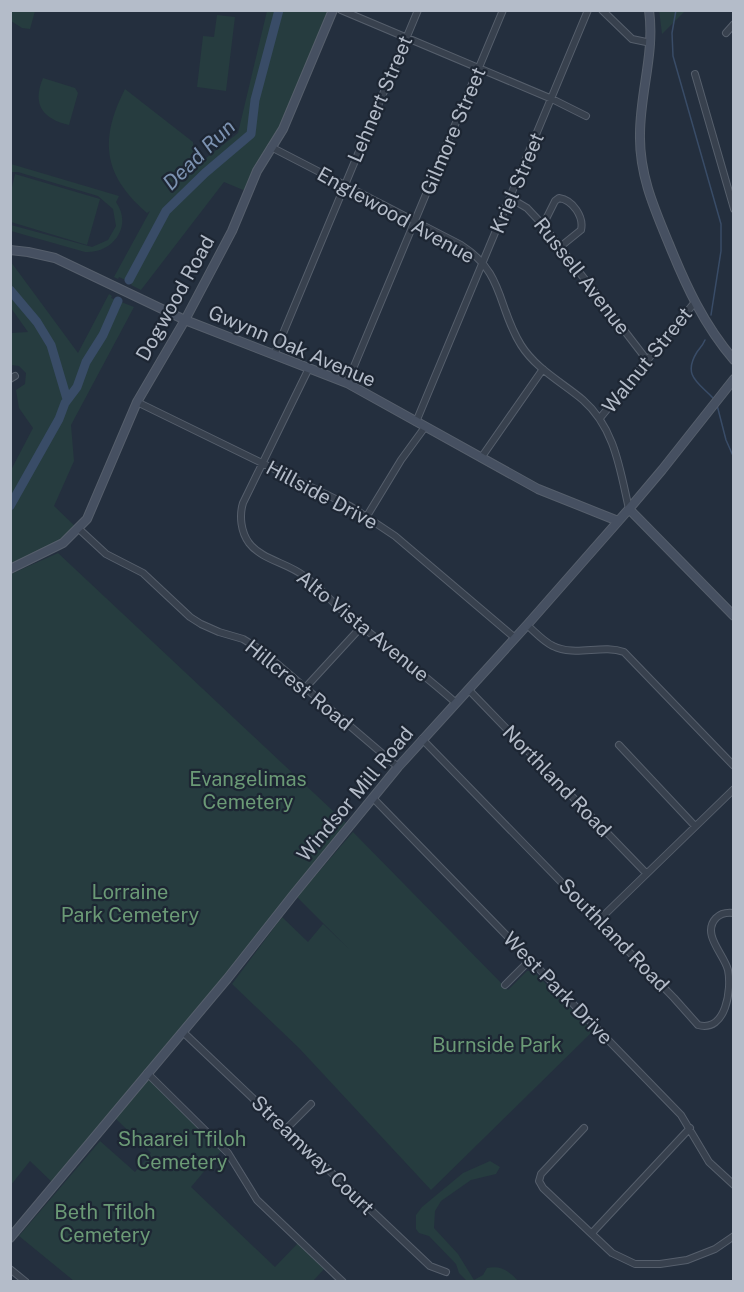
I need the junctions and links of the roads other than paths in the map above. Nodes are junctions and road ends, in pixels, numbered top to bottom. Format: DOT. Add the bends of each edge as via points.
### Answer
graph roads {
  1 [pos="333,10"];
  2 [pos="340,10"];
  3 [pos="418,10"];
  4 [pos="503,10"];
  5 [pos="588,10"];
  6 [pos="602,10"];
  7 [pos="649,10"];
  8 [pos="734,24"];
  9 [pos="726,33"];
  10 [pos="406,38"];
  11 [pos="651,43"];
  12 [pos="479,68"];
  13 [pos="695,74"];
  14 [pos="552,99"];
  15 [pos="586,116"];
  16 [pos="271,147"];
  17 [pos="344,185"];
  18 [pos="510,198"];
  19 [pos="734,209"];
  20 [pos="415,222"];
  21 [pos="543,225"];
  22 [pos="560,247"];
  23 [pos="10,250"];
  24 [pos="483,263"];
  25 [pos="695,302"];
  26 [pos="185,320"];
  27 [pos="274,355"];
  28 [pos="647,360"];
  29 [pos="734,360"];
  30 [pos="309,368"];
  31 [pos="543,369"];
  32 [pos="734,380"];
  33 [pos="347,383"];
  34 [pos="137,402"];
  35 [pos="600,418"];
  36 [pos="416,422"];
  37 [pos="425,427"];
  38 [pos="481,458"];
  39 [pos="262,463"];
  40 [pos="629,509"];
  41 [pos="595,512"];
  42 [pos="367,516"];
  43 [pos="618,521"];
  44 [pos="79,529"];
  45 [pos="10,569"];
  46 [pos="734,616"];
  47 [pos="527,625"];
  48 [pos="362,626"];
  49 [pos="515,638"];
  50 [pos="306,687"];
  51 [pos="468,690"];
  52 [pos="456,703"];
  53 [pos="422,739"];
  54 [pos="619,745"];
  55 [pos="398,766"];
  56 [pos="734,766"];
  57 [pos="734,789"];
  58 [pos="373,798"];
  59 [pos="695,826"];
  60 [pos="646,873"];
  61 [pos="734,913"];
  62 [pos="599,920"];
  63 [pos="530,960"];
  64 [pos="505,985"];
  65 [pos="183,1032"];
  66 [pos="147,1073"];
  67 [pos="311,1104"];
  68 [pos="584,1128"];
  69 [pos="690,1128"];
  70 [pos="286,1129"];
  71 [pos="734,1185"];
  72 [pos="592,1233"];
  73 [pos="734,1236"];
  74 [pos="10,1238"];
  75 [pos="10,1269"];
  76 [pos="446,1272"];
  77 [pos="26,1281"];
  78 [pos="343,1281"];
  1 -- 16 [label="main road, Dogwood Road" via="290,115"];
  2 -- 10 [label="street"];
  3 -- 10 [label="street, Lehnert Street"];
  4 -- 12 [label="street, Gilmore Street"];
  5 -- 14 [label="street, Kriel Street"];
  6 -- 11 [label="street" via="632,39"];
  7 -- 11 [label="main road"];
  8 -- 9 [label="street"];
  10 -- 12 [label="street"];
  10 -- 17 [label="street, Lehnert Street"];
  11 -- 25 [label="main road" via="641,116 643,172 652,204"];
  12 -- 14 [label="street"];
  12 -- 20 [label="street, Gilmore Street"];
  13 -- 19 [label="street"];
  14 -- 15 [label="street"];
  14 -- 18 [label="street, Kriel Street"];
  16 -- 17 [label="street, Englewood Avenue"];
  16 -- 26 [label="main road, Dogwood Road"];
  17 -- 20 [label="street, Englewood Avenue"];
  17 -- 27 [label="street, Lehnert Street"];
  18 -- 21 [label="street, Russell Avenue" via="527,208"];
  18 -- 24 [label="street, Kriel Street"];
  20 -- 24 [label="street, Englewood Avenue" via="461,245"];
  20 -- 33 [label="street, Gilmore Street"];
  21 -- 22 [label="street, Russell Avenue"];
  21 -- 22 [label="street" via="555,201 568,200 581,218 581,230"];
  22 -- 28 [label="street, Russell Avenue"];
  23 -- 26 [label="main road, Gwynn Oak Avenue" via="55,258"];
  24 -- 31 [label="street, Englewood Avenue" via="496,283 521,346"];
  24 -- 36 [label="street, Kriel Street"];
  25 -- 28 [label="street, Walnut Street"];
  25 -- 29 [label="main road"];
  26 -- 27 [label="main road, Gwynn Oak Avenue"];
  26 -- 34 [label="main road, Dogwood Road"];
  27 -- 30 [label="main road, Gwynn Oak Avenue"];
  28 -- 35 [label="street, Walnut Street"];
  30 -- 33 [label="main road, Gwynn Oak Avenue"];
  30 -- 39 [label="street, Alto Vista Avenue"];
  31 -- 35 [label="street, Englewood Avenue"];
  31 -- 38 [label="street"];
  32 -- 40 [label="main road, Windsor Mill Road"];
  33 -- 36 [label="main road, Gwynn Oak Avenue"];
  34 -- 39 [label="street, Hillside Drive"];
  34 -- 44 [label="main road, Dogwood Road" via="95,505"];
  35 -- 40 [label="street, Englewood Avenue" via="615,449"];
  36 -- 37 [label="main road, Gwynn Oak Avenue"];
  37 -- 38 [label="main road, Gwynn Oak Avenue"];
  37 -- 42 [label="street"];
  38 -- 41 [label="main road, Gwynn Oak Avenue" via="538,489"];
  39 -- 42 [label="street, Hillside Drive"];
  39 -- 48 [label="street, Alto Vista Avenue" via="241,510 248,542 300,573"];
  40 -- 41 [label="main road" via="612,514"];
  40 -- 43 [label="main road, Windsor Mill Road"];
  40 -- 46 [label="main road"];
  41 -- 43 [label="main road, Gwynn Oak Avenue"];
  42 -- 49 [label="street, Hillside Drive"];
  43 -- 47 [label="main road, Windsor Mill Road"];
  44 -- 45 [label="main road, Dogwood Road" via="63,543"];
  44 -- 50 [label="street, Hillcrest Road" via="106,554 143,573 190,616 208,628 252,644"];
  47 -- 49 [label="main road, Windsor Mill Road"];
  47 -- 56 [label="street" via="560,648 615,650 628,655"];
  48 -- 50 [label="street"];
  48 -- 52 [label="street, Alto Vista Avenue"];
  49 -- 51 [label="main road, Windsor Mill Road"];
  50 -- 55 [label="street, Hillcrest Road"];
  51 -- 52 [label="main road, Windsor Mill Road"];
  51 -- 60 [label="street, Northland Road"];
  52 -- 53 [label="main road, Windsor Mill Road"];
  53 -- 55 [label="main road, Windsor Mill Road"];
  53 -- 62 [label="street, Southland Road"];
  54 -- 59 [label="street"];
  55 -- 58 [label="main road, Windsor Mill Road"];
  57 -- 59 [label="street"];
  58 -- 63 [label="street, West Park Drive"];
  58 -- 65 [label="main road, Windsor Mill Road"];
  59 -- 60 [label="street"];
  60 -- 62 [label="street"];
  61 -- 62 [label="street, Southland Road" via="720,915 712,923 711,935 727,968 729,987 721,1017 708,1026 694,1022"];
  63 -- 64 [label="street"];
  63 -- 69 [label="street, West Park Drive"];
  65 -- 66 [label="main road, Windsor Mill Road"];
  65 -- 70 [label="street, Streamway Court"];
  66 -- 74 [label="main road, Windsor Mill Road"];
  66 -- 78 [label="street" via="228,1153 257,1200"];
  67 -- 70 [label="street"];
  68 -- 72 [label="street" via="541,1174 539,1181"];
  69 -- 71 [label="street, West Park Drive" via="709,1162"];
  69 -- 72 [label="street"];
  70 -- 76 [label="street, Streamway Court" via="430,1266"];
  72 -- 73 [label="street" via="619,1257 645,1265 687,1260"];
  75 -- 77 [label="street"];
}
